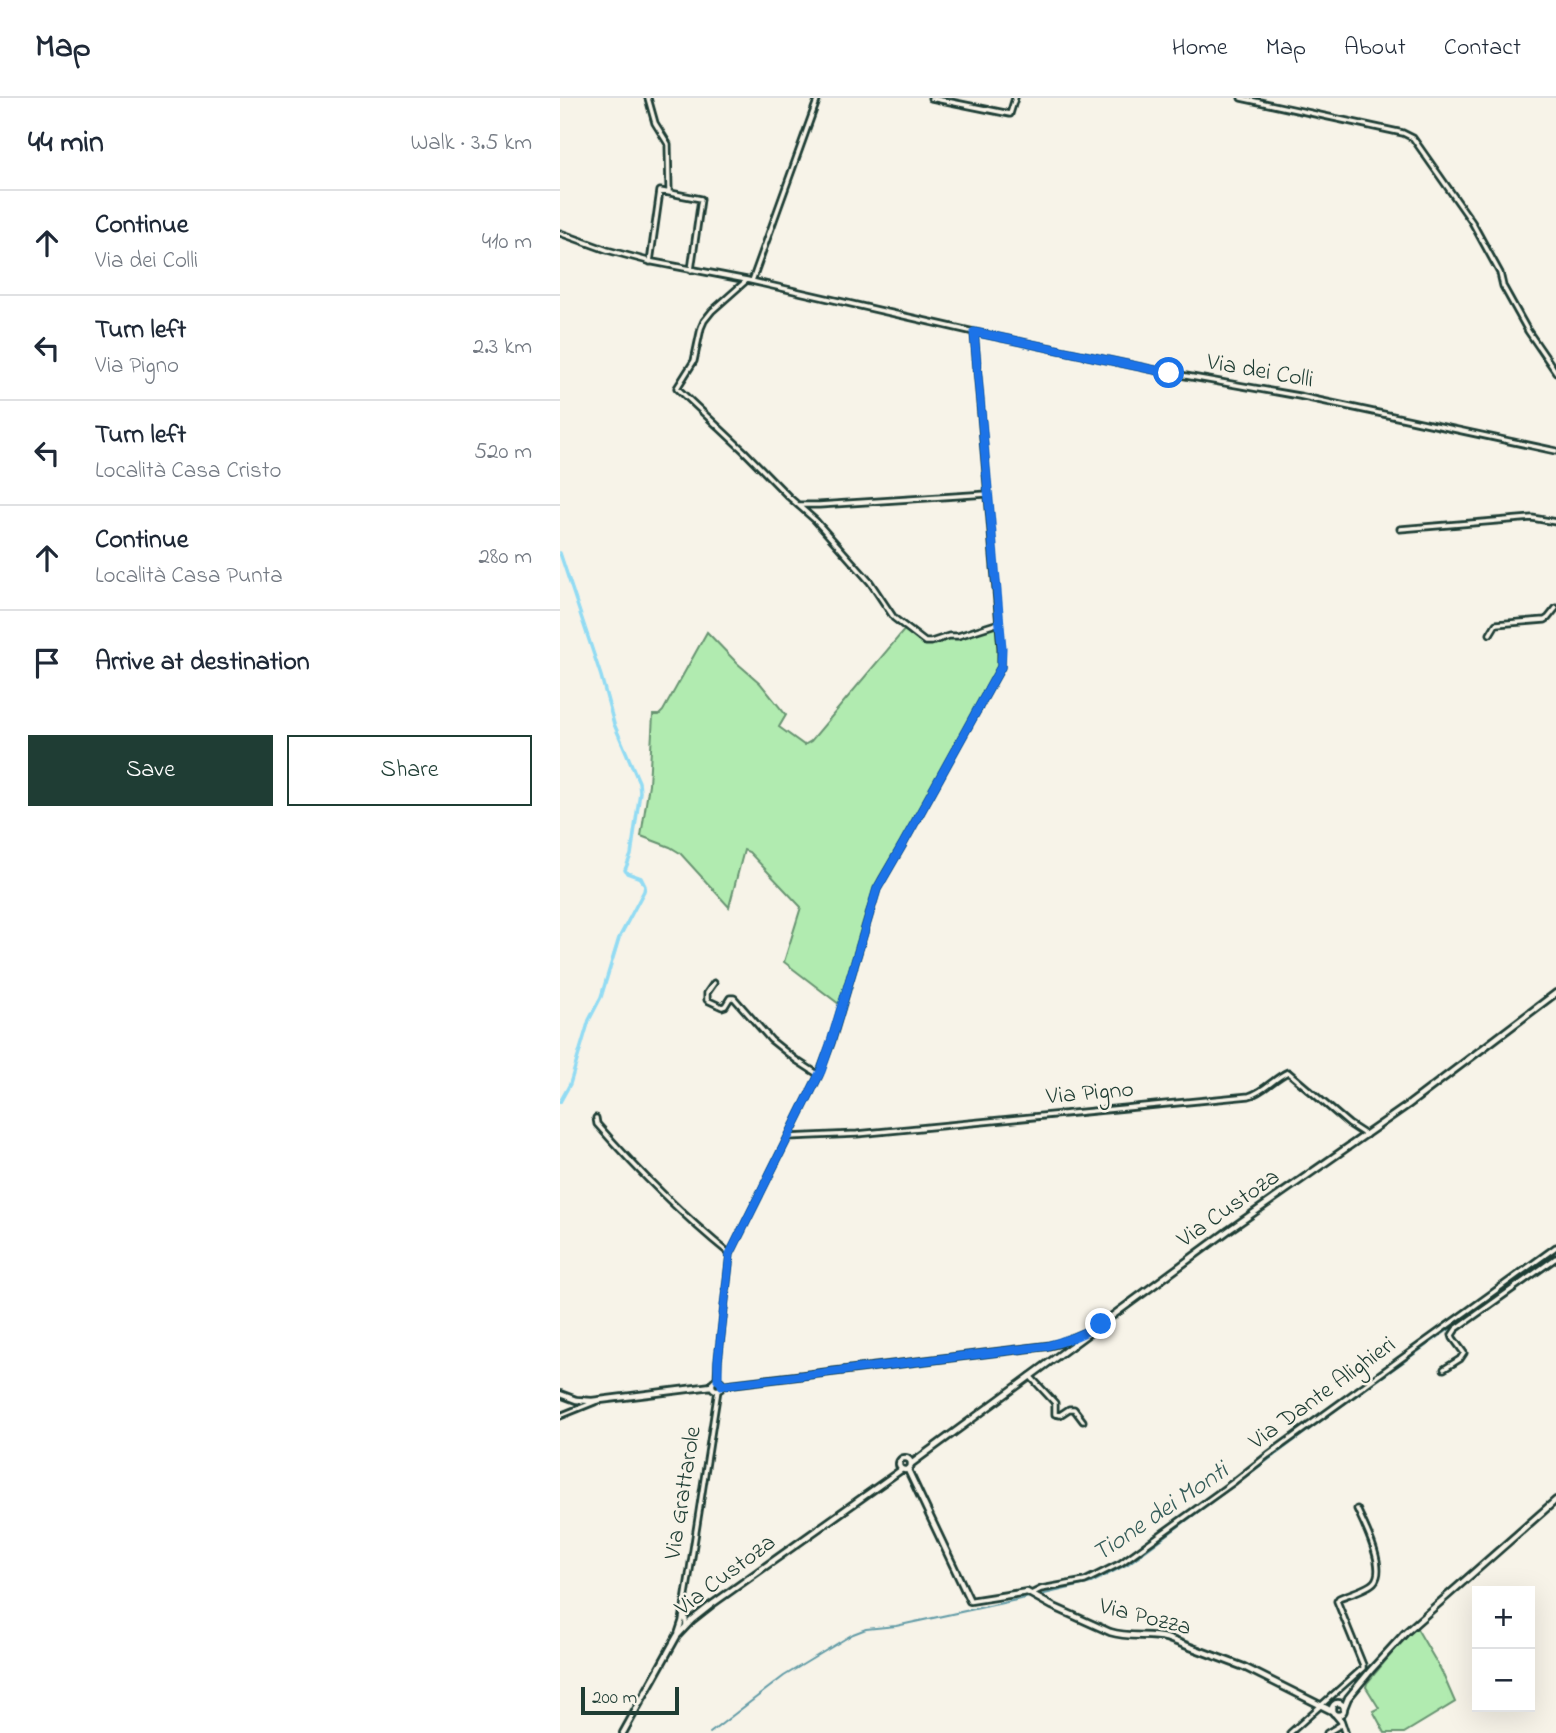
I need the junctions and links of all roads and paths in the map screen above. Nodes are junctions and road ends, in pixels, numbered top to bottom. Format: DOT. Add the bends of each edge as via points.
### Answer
graph roads {
  1 [pos="648,98"];
  2 [pos="818,98"];
  3 [pos="931,98"];
  4 [pos="1016,98"];
  5 [pos="1241,98"];
  6 [pos="670,191"];
  7 [pos="560,233"];
  8 [pos="650,262"];
  9 [pos="691,270"];
  10 [pos="750,281"];
  11 [pos="974,332"];
  12 [pos="1556,372"];
  13 [pos="1556,451"];
  14 [pos="988,494"];
  15 [pos="798,505"];
  16 [pos="1556,522"];
  17 [pos="1400,529"];
  18 [pos="1556,608"];
  19 [pos="999,623"];
  20 [pos="1490,634"];
  21 [pos="713,983"];
  22 [pos="1556,992"];
  23 [pos="819,1075"];
  24 [pos="596,1118"];
  25 [pos="1366,1135"];
  26 [pos="788,1138"];
  27 [pos="1556,1247"];
  28 [pos="730,1254"];
  29 [pos="1556,1258"];
  30 [pos="1101,1324"];
  31 [pos="1060,1343"];
  32 [pos="1050,1346"];
  33 [pos="1069,1349"];
  34 [pos="1058,1356"];
  35 [pos="1444,1369"];
  36 [pos="1030,1376"];
  37 [pos="718,1380"];
  38 [pos="722,1385"];
  39 [pos="712,1386"];
  40 [pos="718,1390"];
  41 [pos="560,1394"];
  42 [pos="568,1397"];
  43 [pos="603,1399"];
  44 [pos="584,1401"];
  45 [pos="582,1408"];
  46 [pos="573,1411"];
  47 [pos="560,1416"];
  48 [pos="1083,1421"];
  49 [pos="923,1454"];
  50 [pos="907,1458"];
  51 [pos="898,1463"];
  52 [pos="911,1464"];
  53 [pos="901,1470"];
  54 [pos="908,1470"];
  55 [pos="887,1479"];
  56 [pos="1556,1500"];
  57 [pos="1357,1509"];
  58 [pos="1032,1594"];
  59 [pos="684,1601"];
  60 [pos="686,1610"];
  61 [pos="701,1612"];
  62 [pos="682,1620"];
  63 [pos="686,1626"];
  64 [pos="677,1636"];
  65 [pos="1323,1707"];
  66 [pos="1342,1708"];
  67 [pos="1333,1710"];
  68 [pos="1341,1722"];
  69 [pos="623,1733"];
  70 [pos="1290,1733"];
  71 [pos="1327,1733"];
  72 [pos="1345,1733"];
  1 -- 6 [label="street" via="655,123 668,144"];
  2 -- 10 [label="street"];
  3 -- 4 [label="street" via="1010,114"];
  5 -- 12 [label="street" via="1413,138 1472,222 1528,331"];
  6 -- 8 [label="street" via="660,191"];
  6 -- 9 [label="street" via="701,199"];
  7 -- 8 [label="street, Via dei Colli"];
  8 -- 9 [label="street, Via dei Colli"];
  9 -- 10 [label="street, Via dei Colli"];
  10 -- 11 [label="street, Via dei Colli"];
  10 -- 15 [label="street" via="704,321 694,361 677,388"];
  11 -- 13 [label="street, Via dei Colli"];
  11 -- 14 [label="street"];
  14 -- 15 [label="street"];
  14 -- 19 [label="street"];
  15 -- 19 [label="street" via="870,582 894,618 925,642"];
  16 -- 17 [label="street" via="1532,518"];
  18 -- 20 [label="street" via="1545,620 1496,624"];
  19 -- 23 [label="street" via="1001,667 877,889"];
  21 -- 23 [label="street" via="707,1000 722,1007 734,998 771,1040"];
  22 -- 25 [label="street, Via Custoza"];
  23 -- 26 [label="street"];
  24 -- 28 [label="street" via="632,1164"];
  25 -- 26 [label="street, Via Pigno" via="1288,1072 1254,1096"];
  25 -- 30 [label="street, Via Custoza"];
  26 -- 28 [label="street"];
  27 -- 58 [label="street, Via Dante Alighieri" via="1121,1563 1085,1581"];
  28 -- 37 [label="street"];
  29 -- 35 [label="street" via="1456,1329 1452,1335 1464,1353"];
  30 -- 31 [label="street"];
  30 -- 33 [label="street, Via Custoza"];
  31 -- 32 [label="street"];
  31 -- 33 [label="street"];
  32 -- 33 [label="street"];
  32 -- 34 [label="street"];
  32 -- 38 [label="street"];
  33 -- 34 [label="street, Via Custoza"];
  34 -- 36 [label="street, Via Custoza"];
  36 -- 48 [label="street" via="1055,1403 1055,1414 1074,1409"];
  36 -- 49 [label="street, Via Custoza"];
  37 -- 38 [label="street"];
  37 -- 39 [label="street"];
  38 -- 40 [label="street"];
  39 -- 40 [label="street"];
  39 -- 43 [label="street"];
  40 -- 59 [label="street, Via Grattarole"];
  41 -- 42 [label="street"];
  42 -- 44 [label="street"];
  42 -- 46 [label="street"];
  43 -- 44 [label="street"];
  43 -- 45 [label="street"];
  44 -- 45 [label="street"];
  44 -- 46 [label="street"];
  45 -- 46 [label="street"];
  46 -- 47 [label="street"];
  49 -- 50 [label="street, Via Custoza"];
  49 -- 52 [label="street, Via Custoza"];
  50 -- 51 [label="street, Via Custoza"];
  50 -- 52 [label="street"];
  51 -- 53 [label="street"];
  51 -- 55 [label="street, Via Custoza"];
  52 -- 54 [label="street, Via Custoza"];
  53 -- 54 [label="street"];
  53 -- 55 [label="street, Via Custoza"];
  54 -- 58 [label="street" via="969,1600"];
  55 -- 61 [label="street, Via Custoza"];
  56 -- 66 [label="street" via="1405,1633"];
  57 -- 65 [label="street" via="1377,1555 1377,1578 1337,1601 1363,1668"];
  58 -- 65 [label="street, Via Pozza" via="1118,1635 1157,1636 1244,1667"];
  59 -- 60 [label="street, Via Grattarole"];
  59 -- 62 [label="street, Via Grattarole"];
  60 -- 61 [label="street"];
  60 -- 63 [label="street, Via Grattarole"];
  61 -- 63 [label="street, Via Custoza"];
  62 -- 63 [label="street"];
  62 -- 64 [label="street, Via Grattarole"];
  63 -- 64 [label="street, Via Custoza"];
  64 -- 69 [label="street, Via Custoza"];
  65 -- 67 [label="street, Via Pozza"];
  65 -- 70 [label="street"];
  66 -- 67 [label="street"];
  66 -- 67 [label="street"];
  66 -- 68 [label="street"];
  67 -- 68 [label="street"];
  68 -- 71 [label="street"];
  68 -- 72 [label="street"];
}
